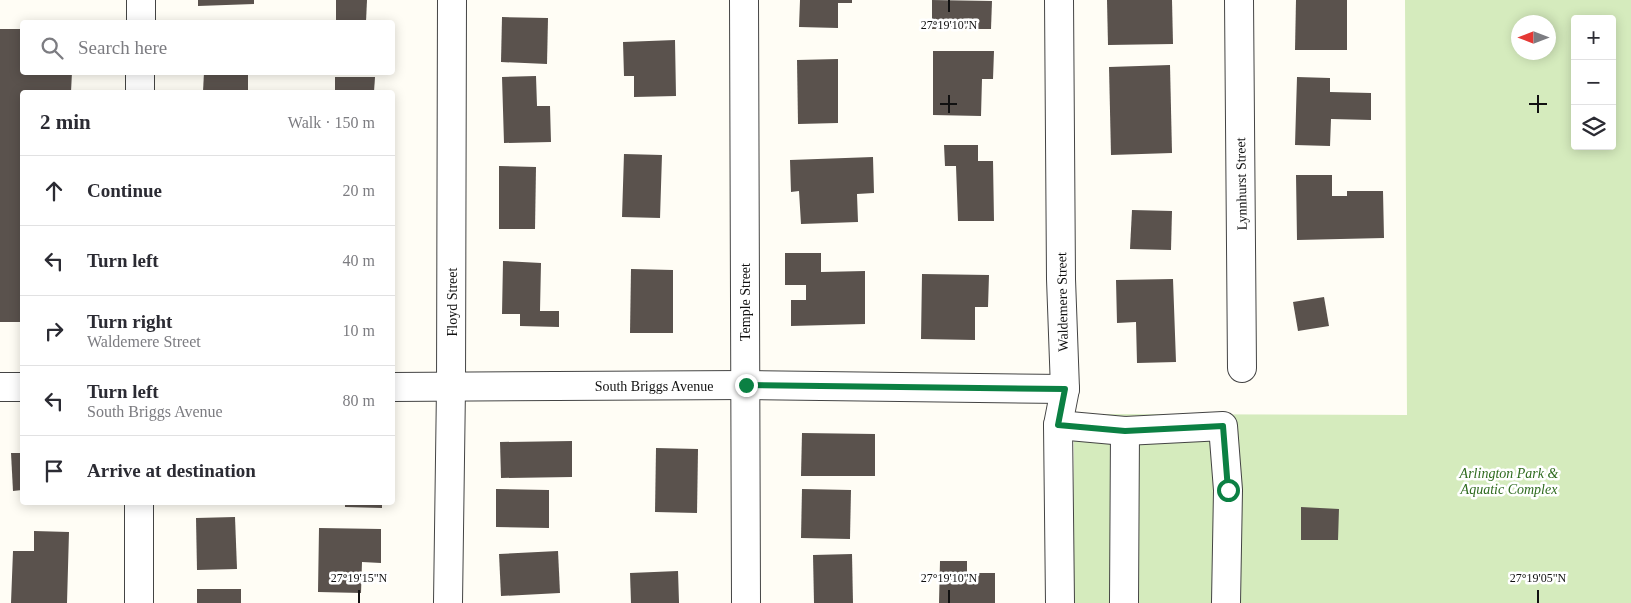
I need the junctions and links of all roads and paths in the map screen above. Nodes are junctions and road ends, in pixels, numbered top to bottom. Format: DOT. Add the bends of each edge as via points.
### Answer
graph roads {
  1 [pos="141,0"];
  2 [pos="452,0"];
  3 [pos="744,0"];
  4 [pos="1059,0"];
  5 [pos="1239,0"];
  6 [pos="141,20"];
  7 [pos="140,75"];
  8 [pos="140,90"];
  9 [pos="1242,368"];
  10 [pos="746,385"];
  11 [pos="0,387"];
  12 [pos="20,387"];
  13 [pos="395,387"];
  14 [pos="452,387"];
  15 [pos="1065,389"];
  16 [pos="1058,425"];
  17 [pos="1125,431"];
  18 [pos="139,505"];
  19 [pos="139,603"];
  20 [pos="448,603"];
  21 [pos="746,603"];
  22 [pos="1060,603"];
  23 [pos="1124,603"];
  24 [pos="1226,603"];
  1 -- 6 [label="street"];
  2 -- 14 [label="street, Floyd Street"];
  3 -- 10 [label="street, Temple Street"];
  4 -- 15 [label="street, Waldemere Street"];
  5 -- 9 [label="street, Lynnhurst Street"];
  7 -- 8 [label="street"];
  10 -- 14 [label="street, South Briggs Avenue"];
  10 -- 15 [label="street, South Briggs Avenue"];
  10 -- 21 [label="street, Temple Street"];
  11 -- 12 [label="street"];
  13 -- 14 [label="street, South Briggs Avenue"];
  14 -- 20 [label="street, Floyd Street"];
  15 -- 16 [label="street, Waldemere Street"];
  16 -- 17 [label="street"];
  16 -- 22 [label="street, Waldemere Street"];
  17 -- 23 [label="street"];
  17 -- 24 [label="street" via="1223,426 1228,490"];
  18 -- 19 [label="street"];
}
